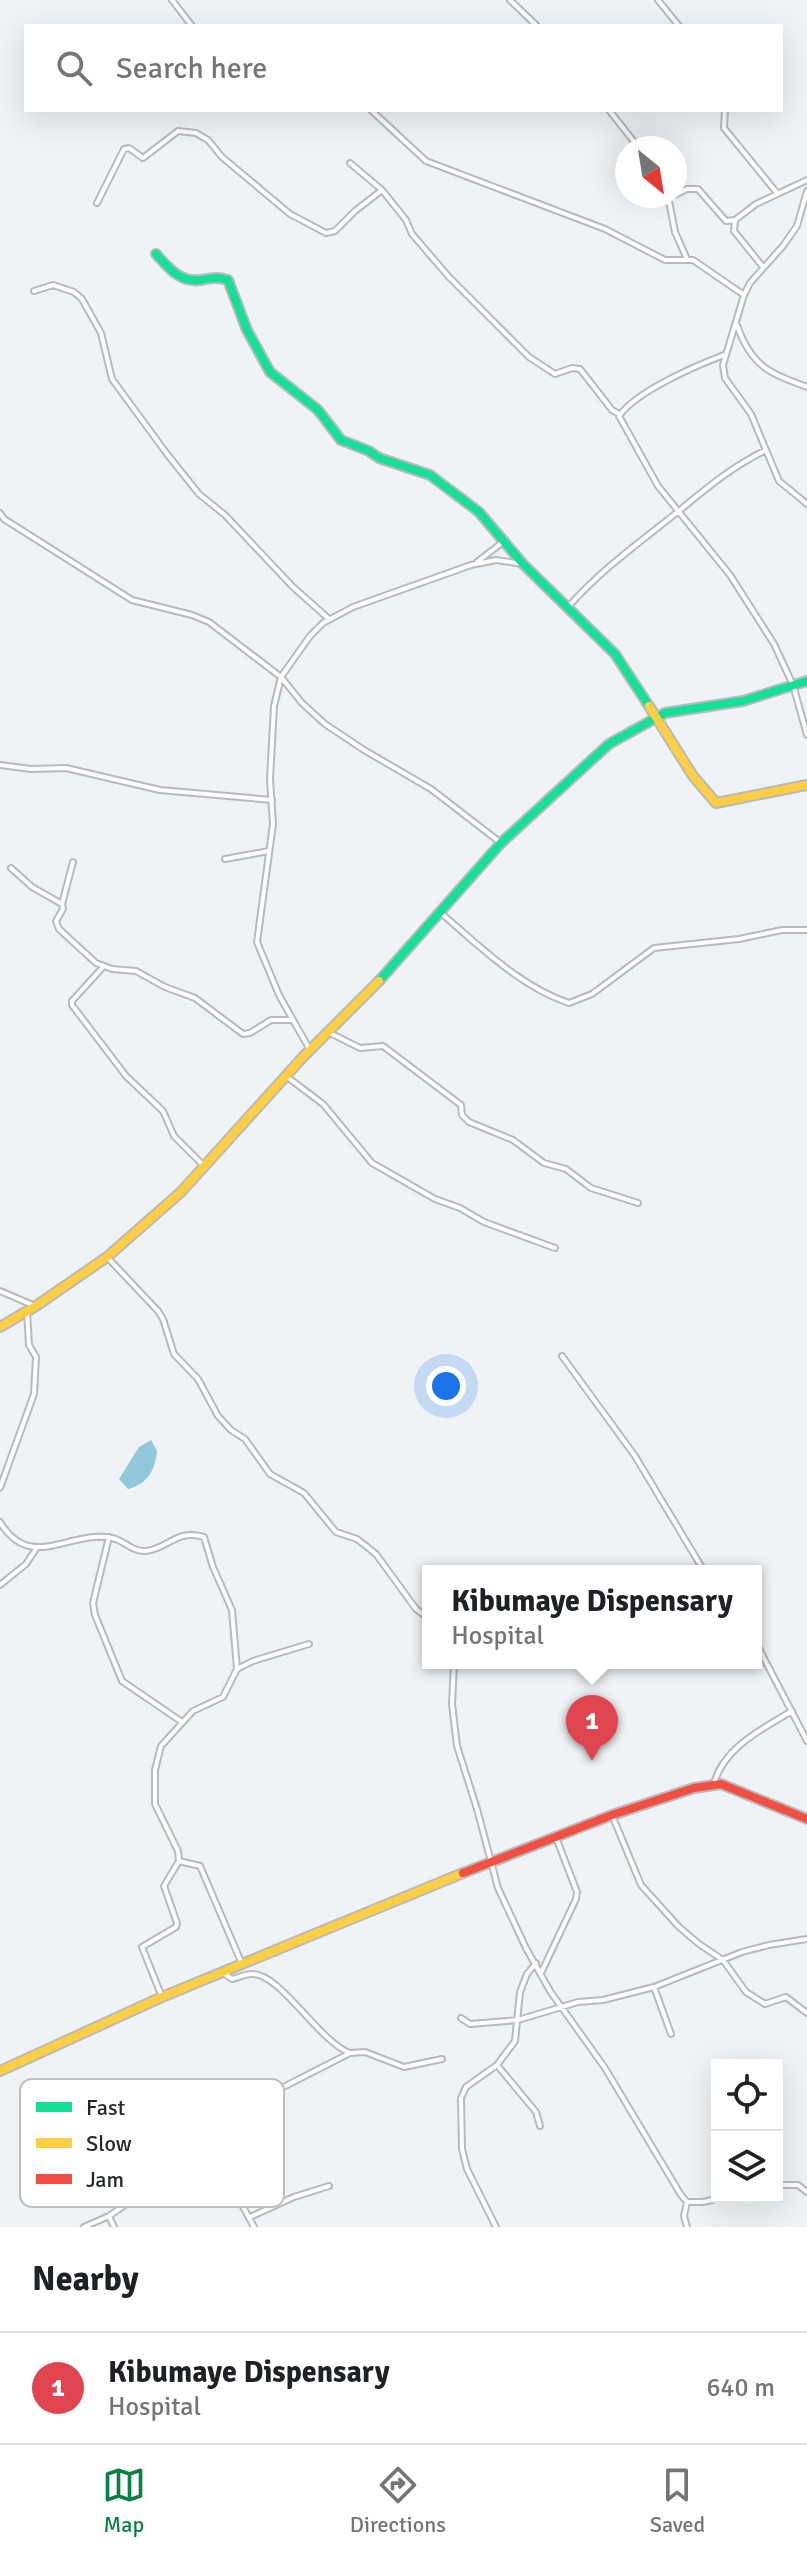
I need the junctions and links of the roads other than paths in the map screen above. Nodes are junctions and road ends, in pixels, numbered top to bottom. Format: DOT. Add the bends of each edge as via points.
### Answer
graph roads {
  1 [pos="172,0"];
  2 [pos="510,0"];
  3 [pos="658,0"];
  4 [pos="190,24"];
  5 [pos="535,24"];
  6 [pos="677,24"];
  7 [pos="373,112"];
  8 [pos="611,112"];
  9 [pos="725,112"];
  10 [pos="630,136"];
  11 [pos="350,163"];
  12 [pos="807,180"];
  13 [pos="382,190"];
  14 [pos="687,190"];
  15 [pos="777,193"];
  16 [pos="807,193"];
  17 [pos="97,203"];
  18 [pos="672,208"];
  19 [pos="735,220"];
  20 [pos="156,254"];
  21 [pos="687,259"];
  22 [pos="763,267"];
  23 [pos="34,291"];
  24 [pos="744,295"];
  25 [pos="736,323"];
  26 [pos="724,355"];
  27 [pos="807,387"];
  28 [pos="619,414"];
  29 [pos="766,450"];
  30 [pos="807,504"];
  31 [pos="679,510"];
  32 [pos="0,515"];
  33 [pos="503,542"];
  34 [pos="523,564"];
  35 [pos="471,565"];
  36 [pos="567,608"];
  37 [pos="329,619"];
  38 [pos="281,677"];
  39 [pos="807,681"];
  40 [pos="793,685"];
  41 [pos="656,716"];
  42 [pos="807,735"];
  43 [pos="0,765"];
  44 [pos="807,785"];
  45 [pos="272,800"];
  46 [pos="501,843"];
  47 [pos="269,851"];
  48 [pos="225,859"];
  49 [pos="73,862"];
  50 [pos="11,868"];
  51 [pos="62,904"];
  52 [pos="441,913"];
  53 [pos="807,930"];
  54 [pos="103,967"];
  55 [pos="293,1020"];
  56 [pos="330,1033"];
  57 [pos="311,1050"];
  58 [pos="286,1076"];
  59 [pos="204,1166"];
  60 [pos="638,1203"];
  61 [pos="555,1248"];
  62 [pos="107,1257"];
  63 [pos="0,1291"];
  64 [pos="32,1309"];
  65 [pos="0,1327"];
  66 [pos="562,1356"];
  67 [pos="0,1488"];
  68 [pos="0,1522"];
  69 [pos="109,1537"];
  70 [pos="36,1549"];
  71 [pos="700,1565"];
  72 [pos="0,1585"];
  73 [pos="422,1614"];
  74 [pos="309,1644"];
  75 [pos="762,1654"];
  76 [pos="237,1669"];
  77 [pos="454,1669"];
  78 [pos="792,1711"];
  79 [pos="182,1722"];
  80 [pos="807,1741"];
  81 [pos="714,1784"];
  82 [pos="612,1815"];
  83 [pos="807,1819"];
  84 [pos="555,1835"];
  85 [pos="179,1861"];
  86 [pos="490,1862"];
  87 [pos="807,1939"];
  88 [pos="723,1960"];
  89 [pos="536,1963"];
  90 [pos="242,1964"];
  91 [pos="222,1972"];
  92 [pos="541,1973"];
  93 [pos="654,1987"];
  94 [pos="162,1997"];
  95 [pos="562,2008"];
  96 [pos="807,2013"];
  97 [pos="461,2018"];
  98 [pos="518,2020"];
  99 [pos="671,2034"];
  100 [pos="350,2053"];
  101 [pos="442,2059"];
  102 [pos="497,2065"];
  103 [pos="0,2069"];
  104 [pos="284,2086"];
  105 [pos="540,2126"];
  106 [pos="783,2185"];
  107 [pos="329,2186"];
  108 [pos="807,2192"];
  109 [pos="711,2200"];
  110 [pos="284,2202"];
  111 [pos="687,2202"];
  112 [pos="122,2207"];
  113 [pos="245,2207"];
  114 [pos="272,2207"];
  115 [pos="109,2216"];
  116 [pos="250,2217"];
  117 [pos="84,2227"];
  118 [pos="114,2227"];
  119 [pos="254,2227"];
  120 [pos="496,2227"];
  121 [pos="687,2227"];
  1 -- 4 [label="street"];
  2 -- 5 [label="street"];
  3 -- 6 [label="street"];
  7 -- 21 [label="street" via="426,161 596,226 665,260"];
  8 -- 10 [label="street"];
  9 -- 15 [label="street" via="724,128"];
  11 -- 13 [label="street"];
  12 -- 15 [label="street"];
  13 -- 17 [label="street" via="326,233 290,214 203,136 178,131 143,158 124,149"];
  13 -- 28 [label="street" via="438,265 529,357 556,375 580,369"];
  14 -- 19 [label="street" via="698,189 726,221"];
  15 -- 19 [label="street"];
  16 -- 22 [label="street" via="797,226"];
  18 -- 21 [label="street" via="675,232"];
  19 -- 22 [label="street" via="734,231"];
  20 -- 33 [label="street" via="184,279 226,278 270,372 318,410 334,433 346,443 435,479 474,507"];
  21 -- 24 [label="street"];
  22 -- 24 [label="street"];
  23 -- 37 [label="street" via="53,285 82,299 101,333 112,379 167,454 199,494"];
  24 -- 25 [label="street"];
  25 -- 26 [label="street"];
  25 -- 27 [label="street" via="749,354 761,367"];
  26 -- 28 [label="street" via="671,378"];
  26 -- 29 [label="street" via="725,378 751,414"];
  28 -- 31 [label="street" via="658,486"];
  29 -- 30 [label="street" via="779,481"];
  29 -- 31 [label="street" via="723,474"];
  31 -- 36 [label="street" via="604,569"];
  31 -- 40 [label="street" via="730,575"];
  32 -- 38 [label="street" via="132,600 209,622"];
  33 -- 34 [label="street"];
  33 -- 35 [label="street"];
  34 -- 35 [label="street" via="496,560"];
  34 -- 36 [label="street"];
  35 -- 37 [label="street"];
  36 -- 41 [label="street" via="615,654"];
  37 -- 38 [label="street"];
  38 -- 45 [label="street" via="274,706"];
  38 -- 46 [label="street" via="334,730 421,782"];
  39 -- 40 [label="street"];
  40 -- 41 [label="street" via="743,701"];
  40 -- 42 [label="street"];
  41 -- 44 [label="street" via="716,803"];
  41 -- 46 [label="street" via="609,744"];
  43 -- 45 [label="street" via="66,768 160,790"];
  45 -- 47 [label="street"];
  46 -- 52 [label="street"];
  47 -- 48 [label="street"];
  47 -- 55 [label="street" via="257,942"];
  49 -- 51 [label="street"];
  50 -- 51 [label="street"];
  51 -- 54 [label="street" via="59,929"];
  52 -- 53 [label="street" via="499,962 552,998 569,1003 592,994 654,948"];
  52 -- 56 [label="street"];
  54 -- 55 [label="street" via="136,971 195,998 243,1034 271,1020"];
  54 -- 59 [label="street" via="72,1005 126,1076 163,1111 174,1136"];
  55 -- 57 [label="street"];
  56 -- 57 [label="street"];
  56 -- 60 [label="street" via="360,1048 383,1046 461,1105 469,1122 513,1140 591,1188"];
  57 -- 58 [label="street"];
  58 -- 59 [label="street"];
  58 -- 61 [label="street" via="323,1104 372,1163 484,1222"];
  59 -- 62 [label="street"];
  62 -- 64 [label="street"];
  62 -- 73 [label="street" via="158,1311 174,1354 198,1379 218,1416 245,1439 270,1474 304,1493 336,1532 376,1554"];
  63 -- 64 [label="street"];
  64 -- 65 [label="street"];
  64 -- 67 [label="street" via="34,1394"];
  66 -- 71 [label="street" via="635,1456"];
  68 -- 70 [label="street"];
  69 -- 70 [label="street"];
  69 -- 76 [label="street" via="144,1551 179,1536 204,1537 232,1610"];
  69 -- 79 [label="street" via="93,1603 95,1615 122,1681"];
  70 -- 72 [label="street"];
  74 -- 76 [label="street"];
  75 -- 78 [label="street"];
  76 -- 79 [label="street" via="223,1697"];
  77 -- 86 [label="street" via="457,1746"];
  78 -- 80 [label="street"];
  78 -- 81 [label="street" via="729,1754 717,1769"];
  79 -- 85 [label="street" via="158,1751 154,1786 155,1804 176,1843"];
  81 -- 82 [label="street"];
  81 -- 83 [label="street"];
  82 -- 84 [label="street"];
  82 -- 88 [label="street" via="641,1885 679,1927"];
  84 -- 86 [label="street"];
  84 -- 92 [label="street" via="577,1892"];
  85 -- 90 [label="street" via="200,1866"];
  85 -- 94 [label="street" via="164,1886 176,1927 142,1947"];
  86 -- 89 [label="street"];
  86 -- 90 [label="street"];
  87 -- 88 [label="street"];
  88 -- 93 [label="street"];
  88 -- 96 [label="street" via="753,1998 765,2004 786,1997"];
  89 -- 92 [label="street"];
  89 -- 98 [label="street" via="523,1982"];
  90 -- 91 [label="street"];
  91 -- 94 [label="street"];
  91 -- 100 [label="street" via="232,1979 260,1976"];
  92 -- 95 [label="street"];
  93 -- 95 [label="street"];
  93 -- 99 [label="street"];
  94 -- 103 [label="street"];
  95 -- 98 [label="street"];
  95 -- 111 [label="street"];
  97 -- 98 [label="street" via="470,2024"];
  98 -- 102 [label="street" via="515,2041"];
  100 -- 101 [label="street" via="365,2052 404,2067"];
  100 -- 104 [label="street"];
  102 -- 105 [label="street" via="536,2112"];
  102 -- 120 [label="street" via="466,2087 461,2098 467,2169"];
  106 -- 108 [label="street" via="798,2185"];
  107 -- 110 [label="street"];
  109 -- 111 [label="street"];
  111 -- 121 [label="street"];
  112 -- 115 [label="street"];
  113 -- 116 [label="street"];
  114 -- 116 [label="street"];
  115 -- 117 [label="street"];
  115 -- 118 [label="street"];
  116 -- 119 [label="street"];
}
